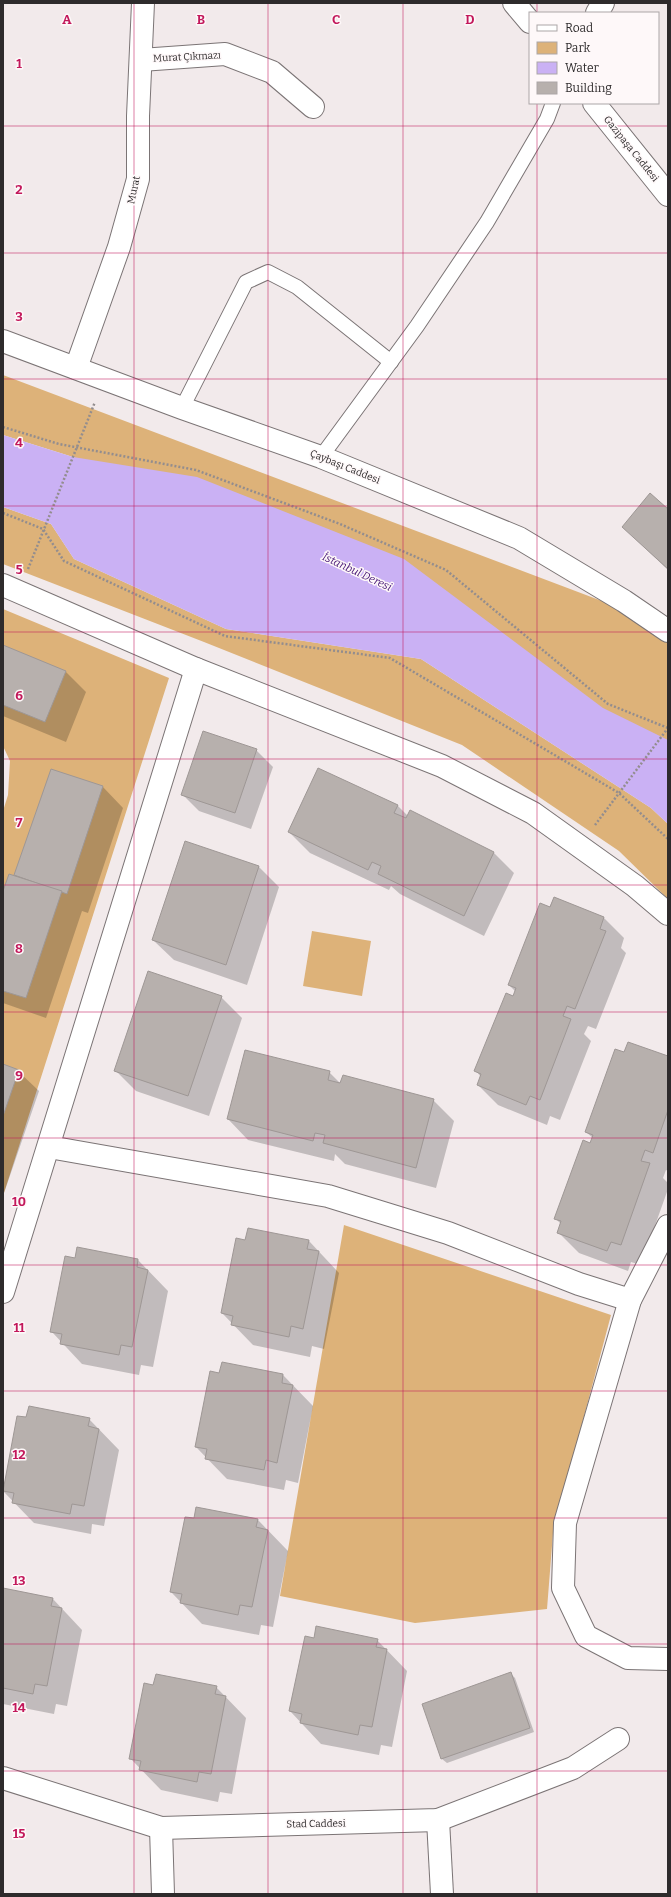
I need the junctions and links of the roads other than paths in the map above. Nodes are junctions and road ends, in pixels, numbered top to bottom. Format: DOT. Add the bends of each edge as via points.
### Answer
graph roads {
  1 [pos="143,3"];
  2 [pos="514,3"];
  3 [pos="603,3"];
  4 [pos="598,12"];
  5 [pos="529,21"];
  6 [pos="141,60"];
  7 [pos="552,104"];
  8 [pos="595,104"];
  9 [pos="313,106"];
  10 [pos="668,195"];
  11 [pos="3,342"];
  12 [pos="391,362"];
  13 [pos="76,368"];
  14 [pos="182,408"];
  15 [pos="321,457"];
  16 [pos="11,588"];
  17 [pos="668,631"];
  18 [pos="196,669"];
  19 [pos="668,914"];
  20 [pos="49,1147"];
  21 [pos="668,1226"];
  22 [pos="3,1292"];
  23 [pos="630,1300"];
  24 [pos="668,1659"];
  25 [pos="618,1739"];
  26 [pos="3,1778"];
  27 [pos="438,1820"];
  28 [pos="162,1828"];
  29 [pos="163,1894"];
  30 [pos="442,1894"];
  1 -- 6 [label="street, Murat"];
  2 -- 5 [label="street"];
  3 -- 4 [label="street"];
  6 -- 9 [label="street, Murat Çıkmazı" via="225,54 272,72"];
  6 -- 13 [label="street, Murat" via="138,179 119,247"];
  7 -- 12 [label="lane" via="547,119 487,222"];
  8 -- 10 [label="street, Gazipaşa Caddesi"];
  11 -- 13 [label="street, Çaybaşı Caddesi"];
  12 -- 14 [label="lane" via="297,287 268,272 246,282"];
  12 -- 15 [label="lane"];
  13 -- 14 [label="street, Çaybaşı Caddesi"];
  14 -- 15 [label="street, Çaybaşı Caddesi"];
  15 -- 17 [label="street, Çaybaşı Caddesi" via="519,538 624,601"];
  16 -- 18 [label="street"];
  18 -- 19 [label="street" via="442,766 533,813 635,886"];
  18 -- 20 [label="street"];
  20 -- 22 [label="street"];
  20 -- 23 [label="street" via="328,1196 448,1233 579,1284"];
  21 -- 23 [label="street"];
  23 -- 24 [label="street" via="564,1523 563,1588 586,1636 628,1658"];
  25 -- 27 [label="street, Stad Caddesi" via="573,1768"];
  26 -- 28 [label="street, Stad Caddesi"];
  27 -- 28 [label="street, Stad Caddesi"];
  27 -- 30 [label="street"];
  28 -- 29 [label="street"];
}
